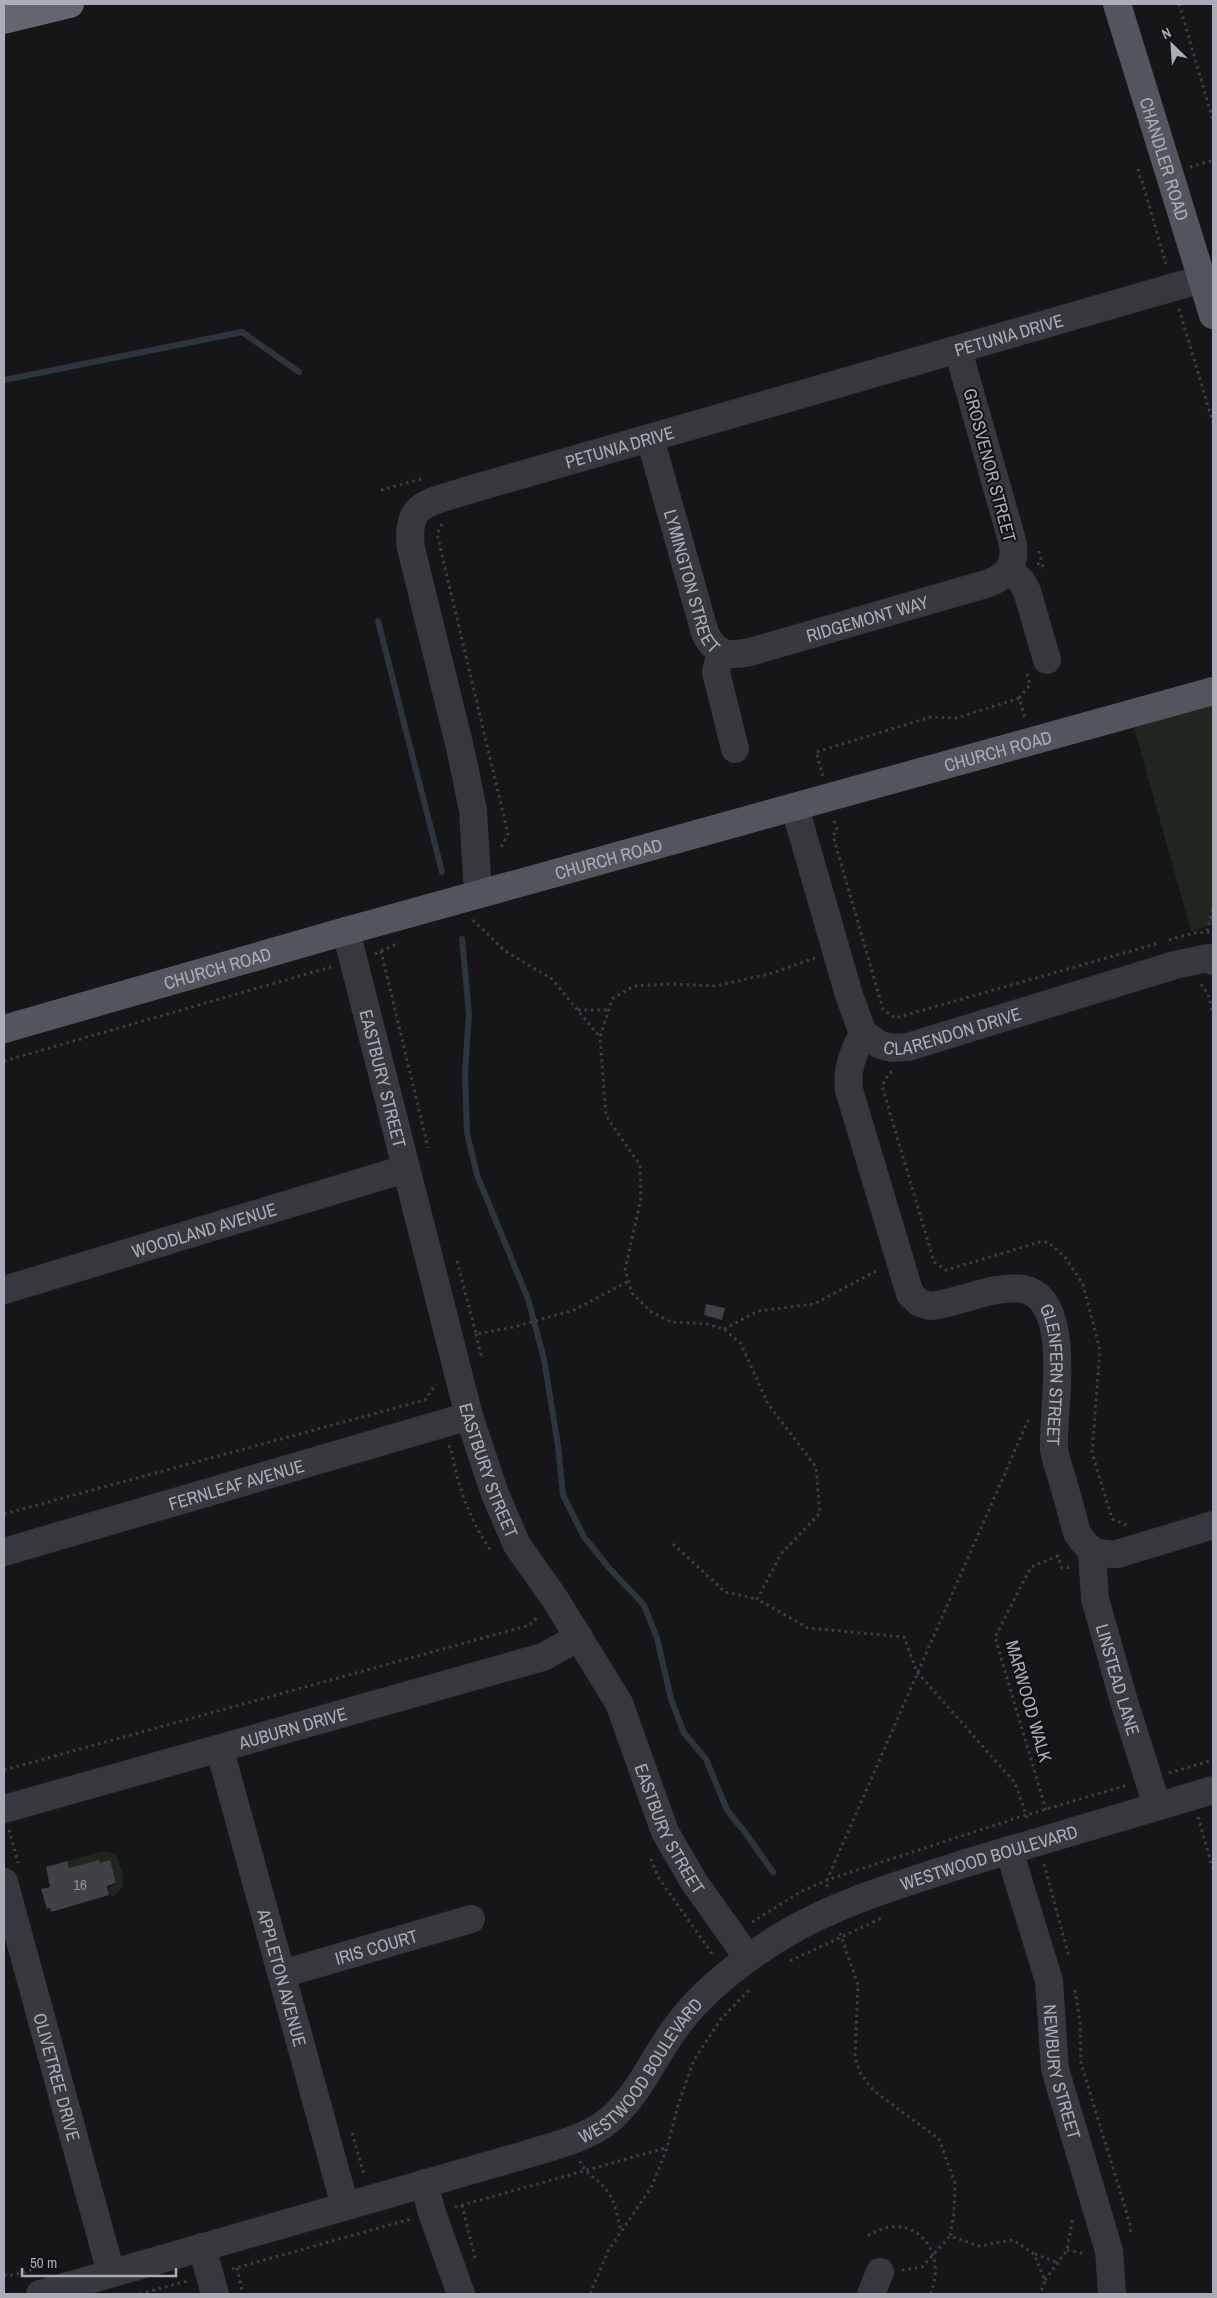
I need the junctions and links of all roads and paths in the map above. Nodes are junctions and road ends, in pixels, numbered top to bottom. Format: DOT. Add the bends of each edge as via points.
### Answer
graph roads {
  1 [pos="70,4"];
  2 [pos="1117,4"];
  3 [pos="1179,4"];
  4 [pos="4,20"];
  5 [pos="1213,120"];
  6 [pos="1213,160"];
  7 [pos="1201,164"];
  8 [pos="1202,279"];
  9 [pos="1213,315"];
  10 [pos="958,350"];
  11 [pos="650,438"];
  12 [pos="444,520"];
  13 [pos="1010,570"];
  14 [pos="721,652"];
  15 [pos="1047,660"];
  16 [pos="1213,691"];
  17 [pos="735,749"];
  18 [pos="829,798"];
  19 [pos="795,808"];
  20 [pos="499,851"];
  21 [pos="478,894"];
  22 [pos="1213,910"];
  23 [pos="346,931"];
  24 [pos="1207,931"];
  25 [pos="1213,932"];
  26 [pos="836,951"];
  27 [pos="354,960"];
  28 [pos="1213,961"];
  29 [pos="577,1010"];
  30 [pos="608,1010"];
  31 [pos="4,1029"];
  32 [pos="863,1033"];
  33 [pos="600,1036"];
  34 [pos="4,1060"];
  35 [pos="428,1150"];
  36 [pos="405,1169"];
  37 [pos="899,1257"];
  38 [pos="456,1260"];
  39 [pos="629,1281"];
  40 [pos="4,1290"];
  41 [pos="724,1329"];
  42 [pos="434,1376"];
  43 [pos="1034,1407"];
  44 [pos="469,1416"];
  45 [pos="445,1444"];
  46 [pos="4,1514"];
  47 [pos="1213,1524"];
  48 [pos="673,1544"];
  49 [pos="4,1552"];
  50 [pos="1092,1552"];
  51 [pos="495,1556"];
  52 [pos="757,1599"];
  53 [pos="534,1608"];
  54 [pos="579,1637"];
  55 [pos="917,1672"];
  56 [pos="220,1750"];
  57 [pos="4,1770"];
  58 [pos="1208,1802"];
  59 [pos="1157,1806"];
  60 [pos="4,1809"];
  61 [pos="1188,1820"];
  62 [pos="1054,1849"];
  63 [pos="1009,1850"];
  64 [pos="1213,1870"];
  65 [pos="4,1882"];
  66 [pos="829,1912"];
  67 [pos="893,1913"];
  68 [pos="471,1919"];
  69 [pos="842,1937"];
  70 [pos="1070,1961"];
  71 [pos="785,1963"];
  72 [pos="752,1970"];
  73 [pos="282,1974"];
  74 [pos="1075,1987"];
  75 [pos="572,2141"];
  76 [pos="667,2148"];
  77 [pos="584,2171"];
  78 [pos="424,2184"];
  79 [pos="462,2205"];
  80 [pos="345,2206"];
  81 [pos="432,2213"];
  82 [pos="621,2232"];
  83 [pos="868,2236"];
  84 [pos="950,2236"];
  85 [pos="1132,2243"];
  86 [pos="202,2247"];
  87 [pos="933,2254"];
  88 [pos="1034,2254"];
  89 [pos="1058,2263"];
  90 [pos="236,2268"];
  91 [pos="478,2268"];
  92 [pos="111,2273"];
  93 [pos="875,2283"];
  94 [pos="212,2285"];
  95 [pos="40,2294"];
  96 [pos="140,2294"];
  97 [pos="243,2294"];
  98 [pos="461,2294"];
  99 [pos="590,2294"];
  100 [pos="930,2294"];
  101 [pos="1040,2294"];
  102 [pos="1112,2294"];
  1 -- 4 [label="highway"];
  2 -- 8 [label="main road, CHANDLER ROAD"];
  3 -- 5 [label="path"];
  6 -- 7 [label="path"];
  8 -- 9 [label="main road, CHANDLER ROAD"];
  8 -- 10 [label="street, PETUNIA DRIVE"];
  10 -- 11 [label="street, PETUNIA DRIVE"];
  10 -- 13 [label="street, GROSVENOR STREET" via="1013,544"];
  11 -- 14 [label="street, LYMINGTON STREET" via="705,633 713,647"];
  11 -- 21 [label="street, PETUNIA DRIVE" via="437,500 418,510 410,522 411,548 473,810"];
  12 -- 20 [label="path" via="437,534 508,834"];
  13 -- 14 [label="street, RIDGEMONT WAY" via="1005,576 986,584 750,652"];
  13 -- 15 [label="street" via="1026,591"];
  14 -- 17 [label="street, LYMINGTON STREET" via="716,672"];
  16 -- 18 [label="main road, CHURCH ROAD"];
  18 -- 19 [label="main road, CHURCH ROAD"];
  18 -- 24 [label="path" via="837,830 833,836 883,1010 895,1018"];
  19 -- 21 [label="main road, CHURCH ROAD"];
  19 -- 26 [label="street, CLARENDON DRIVE"];
  21 -- 23 [label="main road, CHURCH ROAD"];
  21 -- 29 [label="path" via="466,913 505,951 552,979"];
  22 -- 24 [label="path"];
  23 -- 27 [label="street, EASTBURY STREET"];
  23 -- 31 [label="main road, CHURCH ROAD"];
  24 -- 25 [label="path"];
  26 -- 30 [label="path" via="769,974 715,986 634,986 612,999"];
  26 -- 32 [label="street, CLARENDON DRIVE"];
  27 -- 34 [label="path"];
  27 -- 35 [label="path" via="381,951"];
  27 -- 36 [label="street, EASTBURY STREET"];
  28 -- 32 [label="street, CLARENDON DRIVE" via="1208,958 1175,965 908,1046 893,1048 880,1045"];
  29 -- 30 [label="path"];
  29 -- 33 [label="path"];
  30 -- 33 [label="path"];
  32 -- 37 [label="street, GLENFERN STREET" via="847,1076 849,1090"];
  33 -- 39 [label="path" via="606,1116 640,1165 641,1198 625,1270"];
  36 -- 40 [label="street, WOODLAND AVENUE"];
  36 -- 44 [label="street, EASTBURY STREET"];
  37 -- 41 [label="path" via="814,1304 758,1311"];
  37 -- 50 [label="street, GLENFERN STREET" via="910,1294 920,1303 931,1306 1008,1288 1035,1293 1045,1302 1057,1353 1054,1451 1077,1533"];
  38 -- 39 [label="path" via="475,1334 574,1310"];
  39 -- 41 [label="path" via="632,1293 650,1311 671,1322 707,1324"];
  41 -- 52 [label="path" via="741,1344 768,1404 816,1467 820,1514 781,1554"];
  42 -- 46 [label="path" via="437,1385 425,1400"];
  43 -- 55 [label="path"];
  44 -- 49 [label="street, FERNLEAF AVENUE"];
  44 -- 54 [label="street, EASTBURY STREET" via="495,1494 517,1546"];
  45 -- 51 [label="path" via="451,1448 455,1471 472,1518"];
  47 -- 50 [label="street" via="1117,1554"];
  48 -- 52 [label="path" via="726,1592"];
  50 -- 59 [label="street, LINSTEAD LANE" via="1095,1599"];
  50 -- 62 [label="path, MARWOOD WALK" via="1076,1566 1062,1568 1058,1556 1031,1567 996,1637"];
  52 -- 55 [label="path" via="808,1628 904,1637"];
  53 -- 57 [label="path" via="539,1616 530,1625"];
  54 -- 56 [label="street, AUBURN DRIVE" via="543,1658"];
  54 -- 72 [label="street, EASTBURY STREET" via="619,1703 664,1832"];
  55 -- 62 [label="path" via="1015,1783 1027,1819"];
  55 -- 66 [label="path" via="827,1880"];
  56 -- 60 [label="street, AUBURN DRIVE"];
  56 -- 73 [label="street, APPLETON AVENUE"];
  58 -- 59 [label="street, WESTWOOD BOULEVARD"];
  58 -- 61 [label="path"];
  58 -- 64 [label="path"];
  59 -- 62 [label="street, WESTWOOD BOULEVARD"];
  62 -- 63 [label="street, WESTWOOD BOULEVARD"];
  62 -- 70 [label="path" via="1044,1864"];
  63 -- 66 [label="street, WESTWOOD BOULEVARD" via="912,1880"];
  63 -- 102 [label="street, NEWBURY STREET" via="1049,1981 1055,2069 1109,2251"];
  65 -- 92 [label="street, OLIVETREE DRIVE"];
  66 -- 69 [label="path"];
  66 -- 72 [label="street, WESTWOOD BOULEVARD" via="782,1936"];
  67 -- 69 [label="path"];
  68 -- 73 [label="street, IRIS COURT"];
  69 -- 71 [label="path"];
  69 -- 84 [label="path" via="858,1985 855,2057 860,2072 874,2091 939,2139 955,2183"];
  72 -- 75 [label="street, WESTWOOD BOULEVARD" via="718,1982 680,2022 614,2116"];
  72 -- 76 [label="path" via="694,2060"];
  73 -- 80 [label="street, APPLETON AVENUE"];
  74 -- 85 [label="path" via="1081,2063 1130,2224"];
  75 -- 77 [label="path"];
  75 -- 78 [label="street, WESTWOOD BOULEVARD"];
  76 -- 77 [label="path"];
  76 -- 82 [label="path" via="652,2186"];
  77 -- 79 [label="path"];
  77 -- 82 [label="path" via="605,2188 614,2204"];
  78 -- 80 [label="street, WESTWOOD BOULEVARD"];
  78 -- 81 [label="street"];
  79 -- 81 [label="path"];
  79 -- 91 [label="path"];
  80 -- 86 [label="street, WESTWOOD BOULEVARD"];
  81 -- 90 [label="path"];
  81 -- 98 [label="street"];
  82 -- 99 [label="path" via="605,2258"];
  83 -- 87 [label="path" via="880,2228 903,2228 928,2241"];
  84 -- 87 [label="path"];
  84 -- 88 [label="path" via="979,2246 1013,2240"];
  86 -- 92 [label="street, WESTWOOD BOULEVARD"];
  86 -- 94 [label="street"];
  87 -- 93 [label="path" via="922,2267"];
  87 -- 100 [label="path" via="936,2283"];
  88 -- 89 [label="path"];
  88 -- 101 [label="path" via="1045,2281"];
  90 -- 94 [label="path"];
  90 -- 97 [label="path"];
  92 -- 95 [label="street, WESTWOOD BOULEVARD"];
  94 -- 96 [label="path"];
}
